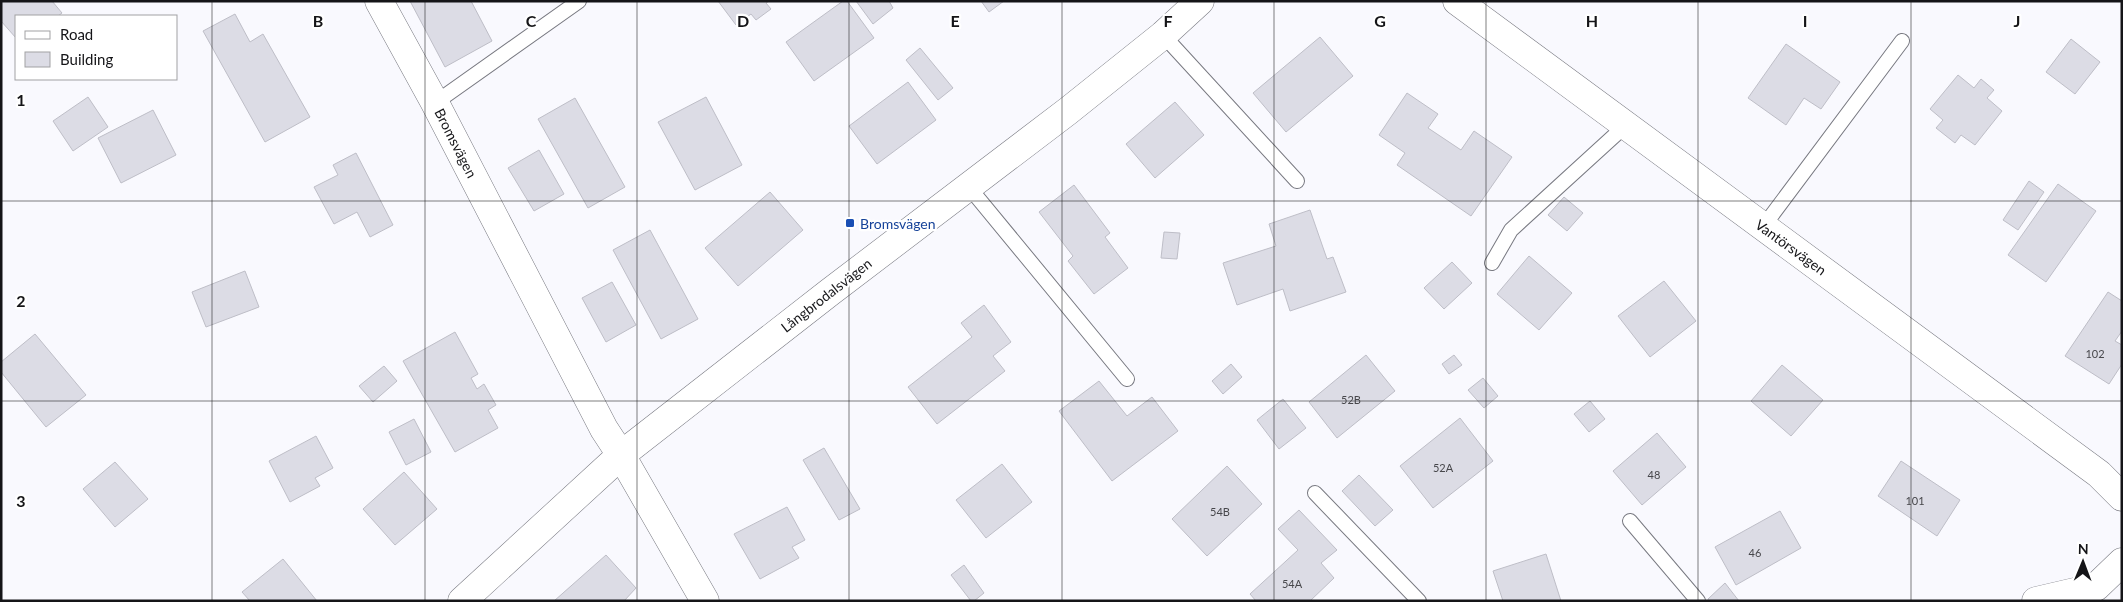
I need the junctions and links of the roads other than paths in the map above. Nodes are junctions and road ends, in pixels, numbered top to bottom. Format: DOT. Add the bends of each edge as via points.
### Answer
graph roads {
  1 [pos="379,1"];
  2 [pos="579,1"];
  3 [pos="1200,1"];
  4 [pos="1457,1"];
  5 [pos="1162,35"];
  6 [pos="1902,40"];
  7 [pos="435,103"];
  8 [pos="1625,126"];
  9 [pos="1298,181"];
  10 [pos="968,186"];
  11 [pos="1763,227"];
  12 [pos="1492,263"];
  13 [pos="1127,379"];
  14 [pos="621,455"];
  15 [pos="1315,493"];
  16 [pos="2122,496"];
  17 [pos="1630,521"];
  18 [pos="2115,574"];
  19 [pos="462,601"];
  20 [pos="705,601"];
  21 [pos="1419,601"];
  22 [pos="1698,601"];
  23 [pos="2036,601"];
  1 -- 7 [label="street, Bromsvägen"];
  2 -- 7 [label="lane"];
  3 -- 5 [label="street, Långbrodalsvägen"];
  4 -- 8 [label="street, Vantörsvägen"];
  5 -- 9 [label="lane"];
  5 -- 10 [label="street, Långbrodalsvägen"];
  6 -- 11 [label="lane"];
  7 -- 14 [label="street, Bromsvägen" via="604,429"];
  8 -- 11 [label="street, Vantörsvägen"];
  8 -- 12 [label="lane" via="1511,230"];
  10 -- 13 [label="lane"];
  10 -- 14 [label="street, Långbrodalsvägen"];
  11 -- 16 [label="street, Vantörsvägen" via="2099,474"];
  14 -- 19 [label="street, Långbrodalsvägen"];
  14 -- 20 [label="street, Bromsvägen"];
  15 -- 21 [label="lane"];
  17 -- 22 [label="lane"];
  18 -- 23 [label="street" via="2096,588"];
}
